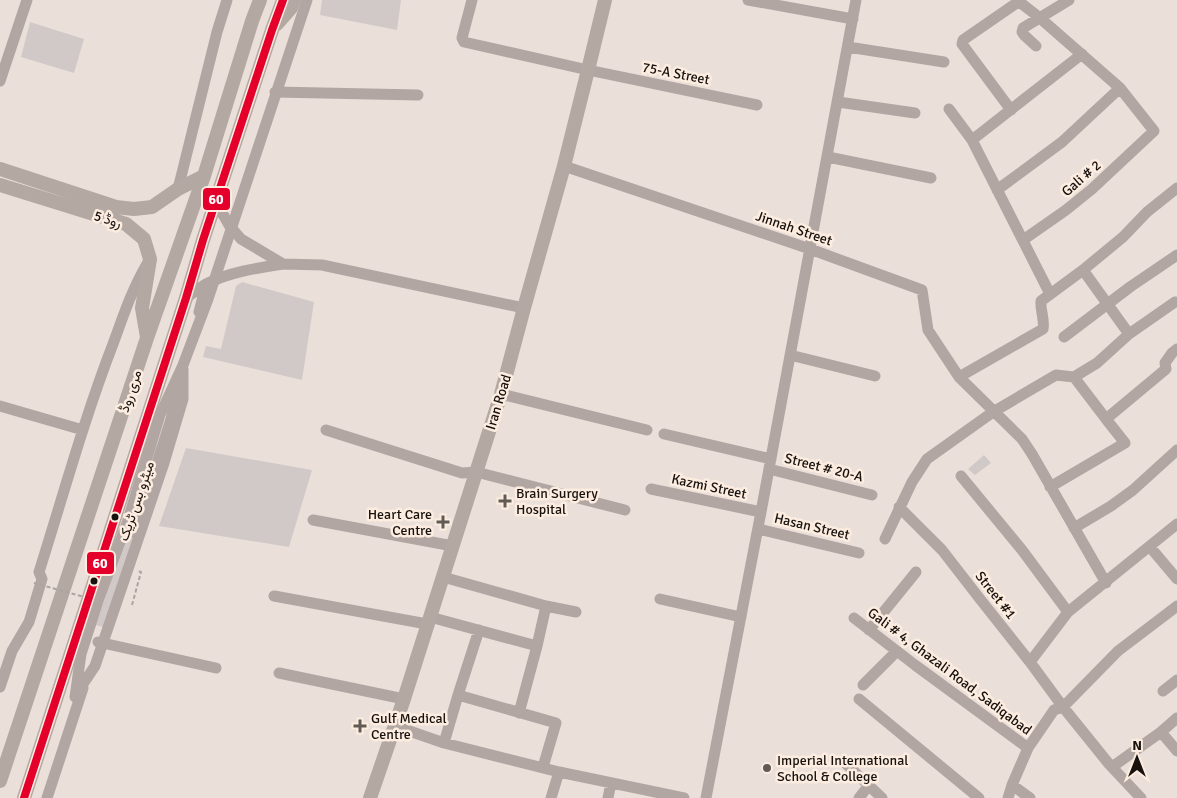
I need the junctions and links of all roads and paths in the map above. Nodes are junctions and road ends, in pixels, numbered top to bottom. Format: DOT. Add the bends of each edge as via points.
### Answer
graph roads {
  1 [pos="27,0"];
  2 [pos="228,0"];
  3 [pos="253,0"];
  4 [pos="260,0"];
  5 [pos="282,0"];
  6 [pos="294,0"];
  7 [pos="307,0"];
  8 [pos="472,0"];
  9 [pos="605,0"];
  10 [pos="748,0"];
  11 [pos="856,0"];
  12 [pos="1068,0"];
  13 [pos="1017,1"];
  14 [pos="1040,18"];
  15 [pos="853,19"];
  16 [pos="252,21"];
  17 [pos="272,30"];
  18 [pos="1036,46"];
  19 [pos="848,47"];
  20 [pos="1082,54"];
  21 [pos="4,56"];
  22 [pos="944,62"];
  23 [pos="588,70"];
  24 [pos="0,81"];
  25 [pos="1120,88"];
  26 [pos="275,92"];
  27 [pos="418,95"];
  28 [pos="838,102"];
  29 [pos="757,105"];
  30 [pos="949,109"];
  31 [pos="1011,110"];
  32 [pos="915,114"];
  33 [pos="972,140"];
  34 [pos="828,157"];
  35 [pos="564,166"];
  36 [pos="0,169"];
  37 [pos="204,176"];
  38 [pos="931,178"];
  39 [pos="0,185"];
  40 [pos="1177,188"];
  41 [pos="178,189"];
  42 [pos="997,190"];
  43 [pos="216,202"];
  44 [pos="1023,240"];
  45 [pos="810,249"];
  46 [pos="1177,255"];
  47 [pos="150,259"];
  48 [pos="283,264"];
  49 [pos="1084,270"];
  50 [pos="206,285"];
  51 [pos="1050,294"];
  52 [pos="186,298"];
  53 [pos="1175,302"];
  54 [pos="1108,303"];
  55 [pos="524,308"];
  56 [pos="1130,334"];
  57 [pos="1064,337"];
  58 [pos="148,338"];
  59 [pos="1177,350"];
  60 [pos="790,355"];
  61 [pos="183,364"];
  62 [pos="875,376"];
  63 [pos="959,377"];
  64 [pos="1074,377"];
  65 [pos="502,394"];
  66 [pos="0,406"];
  67 [pos="994,412"];
  68 [pos="1106,419"];
  69 [pos="83,430"];
  70 [pos="326,430"];
  71 [pos="647,430"];
  72 [pos="664,434"];
  73 [pos="1177,450"];
  74 [pos="770,464"];
  75 [pos="476,472"];
  76 [pos="961,476"];
  77 [pos="1050,486"];
  78 [pos="651,489"];
  79 [pos="872,495"];
  80 [pos="899,507"];
  81 [pos="626,510"];
  82 [pos="761,512"];
  83 [pos="313,520"];
  84 [pos="1177,524"];
  85 [pos="1074,528"];
  86 [pos="758,529"];
  87 [pos="885,539"];
  88 [pos="453,546"];
  89 [pos="1150,547"];
  90 [pos="859,552"];
  91 [pos="142,572"];
  92 [pos="916,572"];
  93 [pos="443,577"];
  94 [pos="1177,579"];
  95 [pos="34,583"];
  96 [pos="1106,583"];
  97 [pos="274,596"];
  98 [pos="660,599"];
  99 [pos="95,600"];
  100 [pos="132,605"];
  101 [pos="546,606"];
  102 [pos="1177,606"];
  103 [pos="576,612"];
  104 [pos="1068,612"];
  105 [pos="741,617"];
  106 [pos="854,618"];
  107 [pos="428,620"];
  108 [pos="479,630"];
  109 [pos="869,630"];
  110 [pos="98,642"];
  111 [pos="537,646"];
  112 [pos="897,651"];
  113 [pos="1030,662"];
  114 [pos="216,668"];
  115 [pos="279,673"];
  116 [pos="1177,680"];
  117 [pos="863,685"];
  118 [pos="0,687"];
  119 [pos="1163,691"];
  120 [pos="458,696"];
  121 [pos="75,697"];
  122 [pos="404,698"];
  123 [pos="859,699"];
  124 [pos="1063,707"];
  125 [pos="519,713"];
  126 [pos="1177,718"];
  127 [pos="395,726"];
  128 [pos="1161,732"];
  129 [pos="444,743"];
  130 [pos="1028,748"];
  131 [pos="1177,750"];
  132 [pos="844,762"];
  133 [pos="543,767"];
  134 [pos="1112,767"];
  135 [pos="559,772"];
  136 [pos="0,781"];
  137 [pos="612,783"];
  138 [pos="869,785"];
  139 [pos="1012,785"];
  140 [pos="24,798"];
  141 [pos="42,798"];
  142 [pos="47,798"];
  143 [pos="370,798"];
  144 [pos="551,798"];
  145 [pos="608,798"];
  146 [pos="680,798"];
  147 [pos="706,798"];
  148 [pos="859,798"];
  149 [pos="882,798"];
  150 [pos="979,798"];
  151 [pos="1008,798"];
  152 [pos="1030,798"];
  153 [pos="1141,798"];
  1 -- 21 [label="street"];
  2 -- 41 [label="street"];
  3 -- 16 [label="main road"];
  4 -- 16 [label="main road, مری روڈ"];
  5 -- 17 [label="main road, مری روڈ"];
  6 -- 17 [label="main road"];
  7 -- 61 [label="street, میٹرو بس ٹریک, bridge" via="208,299"];
  8 -- 23 [label="street, 75-A Street" via="462,38 464,42"];
  9 -- 23 [label="main road, Iran Road"];
  10 -- 15 [label="street"];
  11 -- 15 [label="street"];
  12 -- 14 [label="street"];
  13 -- 14 [label="street"];
  13 -- 31 [label="street" via="963,40 962,44"];
  14 -- 18 [label="street" via="1023,28 1022,32"];
  14 -- 20 [label="street"];
  15 -- 19 [label="street"];
  16 -- 37 [label="main road, مری روڈ"];
  17 -- 43 [label="main road, مری روڈ"];
  19 -- 22 [label="street"];
  19 -- 28 [label="street"];
  20 -- 25 [label="street"];
  20 -- 31 [label="street"];
  21 -- 24 [label="street"];
  23 -- 29 [label="street, 75-A Street"];
  23 -- 35 [label="main road, Iran Road"];
  25 -- 42 [label="street" via="1062,142"];
  25 -- 44 [label="street, Gali # 2" via="1154,132 1092,189"];
  26 -- 27 [label="street"];
  28 -- 32 [label="street"];
  28 -- 34 [label="street"];
  30 -- 33 [label="street"];
  31 -- 33 [label="street"];
  33 -- 42 [label="street"];
  34 -- 38 [label="street"];
  34 -- 45 [label="street"];
  35 -- 45 [label="street, Jinnah Street"];
  35 -- 55 [label="main road, Iran Road"];
  36 -- 41 [label="main road, روڈ 5" via="116,207 152,207"];
  37 -- 41 [label="main road, روڈ 5"];
  37 -- 58 [label="main road, مری روڈ"];
  39 -- 47 [label="main road, روڈ 5" via="126,224 144,239"];
  40 -- 49 [label="street"];
  42 -- 44 [label="street"];
  43 -- 48 [label="street" via="241,239"];
  43 -- 52 [label="main road, مری روڈ"];
  44 -- 51 [label="street"];
  45 -- 60 [label="street"];
  45 -- 63 [label="street, Jinnah Street" via="922,290 928,330"];
  46 -- 54 [label="street"];
  47 -- 58 [label="main road" via="142,308"];
  47 -- 69 [label="street" via="138,280 104,366"];
  48 -- 50 [label="street" via="228,275"];
  48 -- 55 [label="street" via="322,265"];
  49 -- 51 [label="street"];
  49 -- 54 [label="street"];
  50 -- 52 [label="street"];
  50 -- 110 [label="street" via="171,419"];
  51 -- 63 [label="street" via="1041,301 1043,329"];
  52 -- 140 [label="main road, مری روڈ"];
  53 -- 56 [label="street"];
  54 -- 56 [label="street"];
  54 -- 57 [label="street"];
  55 -- 65 [label="main road, Iran Road"];
  56 -- 64 [label="street" via="1097,363"];
  58 -- 136 [label="main road, مری روڈ"];
  59 -- 68 [label="street" via="1165,364 1166,369"];
  60 -- 62 [label="street"];
  60 -- 74 [label="street"];
  61 -- 121 [label="street, میٹرو بس ٹریک, bridge" via="160,415 127,523 99,598 81,654"];
  61 -- 121 [label="street, میٹرو بس ٹریک, bridge" via="183,399 164,463 95,666"];
  63 -- 67 [label="street"];
  64 -- 67 [label="street" via="1056,375"];
  64 -- 68 [label="street"];
  65 -- 71 [label="street"];
  65 -- 75 [label="main road, Iran Road"];
  66 -- 69 [label="street"];
  67 -- 77 [label="street" via="1022,439"];
  67 -- 80 [label="street" via="927,459"];
  68 -- 77 [label="street" via="1125,443"];
  69 -- 118 [label="street" via="39,572 42,580 29,622 12,651"];
  70 -- 75 [label="street" via="462,473"];
  72 -- 74 [label="street, Street # 20-A"];
  73 -- 85 [label="street" via="1133,490"];
  74 -- 79 [label="street, Street # 20-A"];
  74 -- 82 [label="street"];
  75 -- 81 [label="street"];
  75 -- 88 [label="main road, Iran Road"];
  76 -- 104 [label="street"];
  77 -- 85 [label="street"];
  78 -- 82 [label="street, Kazmi Street"];
  80 -- 87 [label="street"];
  80 -- 113 [label="street, Street #1" via="942,550"];
  82 -- 86 [label="street"];
  83 -- 88 [label="street"];
  84 -- 89 [label="street"];
  85 -- 96 [label="street"];
  86 -- 90 [label="street, Hasan Street"];
  86 -- 105 [label="street"];
  88 -- 93 [label="main road, Iran Road"];
  89 -- 94 [label="street"];
  89 -- 96 [label="street"];
  91 -- 100 [label="path"];
  92 -- 109 [label="street"];
  93 -- 101 [label="street"];
  93 -- 107 [label="main road, Iran Road"];
  95 -- 99 [label="path, bridge"];
  96 -- 104 [label="street"];
  97 -- 107 [label="street"];
  98 -- 105 [label="street"];
  101 -- 103 [label="street"];
  101 -- 111 [label="street"];
  102 -- 124 [label="street" via="1118,651"];
  104 -- 113 [label="street"];
  105 -- 147 [label="street"];
  106 -- 109 [label="street, Gali # 4, Ghazali Road, Sadiqabad"];
  107 -- 108 [label="street"];
  107 -- 122 [label="main road, Iran Road"];
  108 -- 111 [label="street"];
  108 -- 120 [label="street"];
  109 -- 112 [label="street, Gali # 4, Ghazali Road, Sadiqabad"];
  110 -- 114 [label="street"];
  110 -- 142 [label="street"];
  111 -- 125 [label="street"];
  112 -- 117 [label="street"];
  112 -- 130 [label="street, Gali # 4, Ghazali Road, Sadiqabad"];
  113 -- 124 [label="street, Street #1"];
  115 -- 122 [label="street"];
  116 -- 119 [label="street"];
  120 -- 125 [label="street"];
  120 -- 129 [label="street"];
  121 -- 141 [label="street, میٹرو بس ٹریک"];
  122 -- 127 [label="main road, Iran Road"];
  123 -- 150 [label="street"];
  124 -- 130 [label="street" via="1054,710"];
  124 -- 134 [label="street, Street #1"];
  125 -- 133 [label="street" via="556,723"];
  126 -- 128 [label="street"];
  127 -- 129 [label="street"];
  127 -- 143 [label="main road, Iran Road"];
  128 -- 131 [label="street"];
  128 -- 134 [label="street"];
  129 -- 133 [label="street"];
  130 -- 139 [label="street"];
  132 -- 138 [label="street"];
  133 -- 135 [label="street"];
  134 -- 153 [label="street, Street #1"];
  135 -- 137 [label="street"];
  135 -- 144 [label="street"];
  137 -- 145 [label="street"];
  137 -- 146 [label="street"];
  138 -- 148 [label="street"];
  138 -- 149 [label="street"];
  139 -- 151 [label="street"];
  139 -- 152 [label="street"];
}
